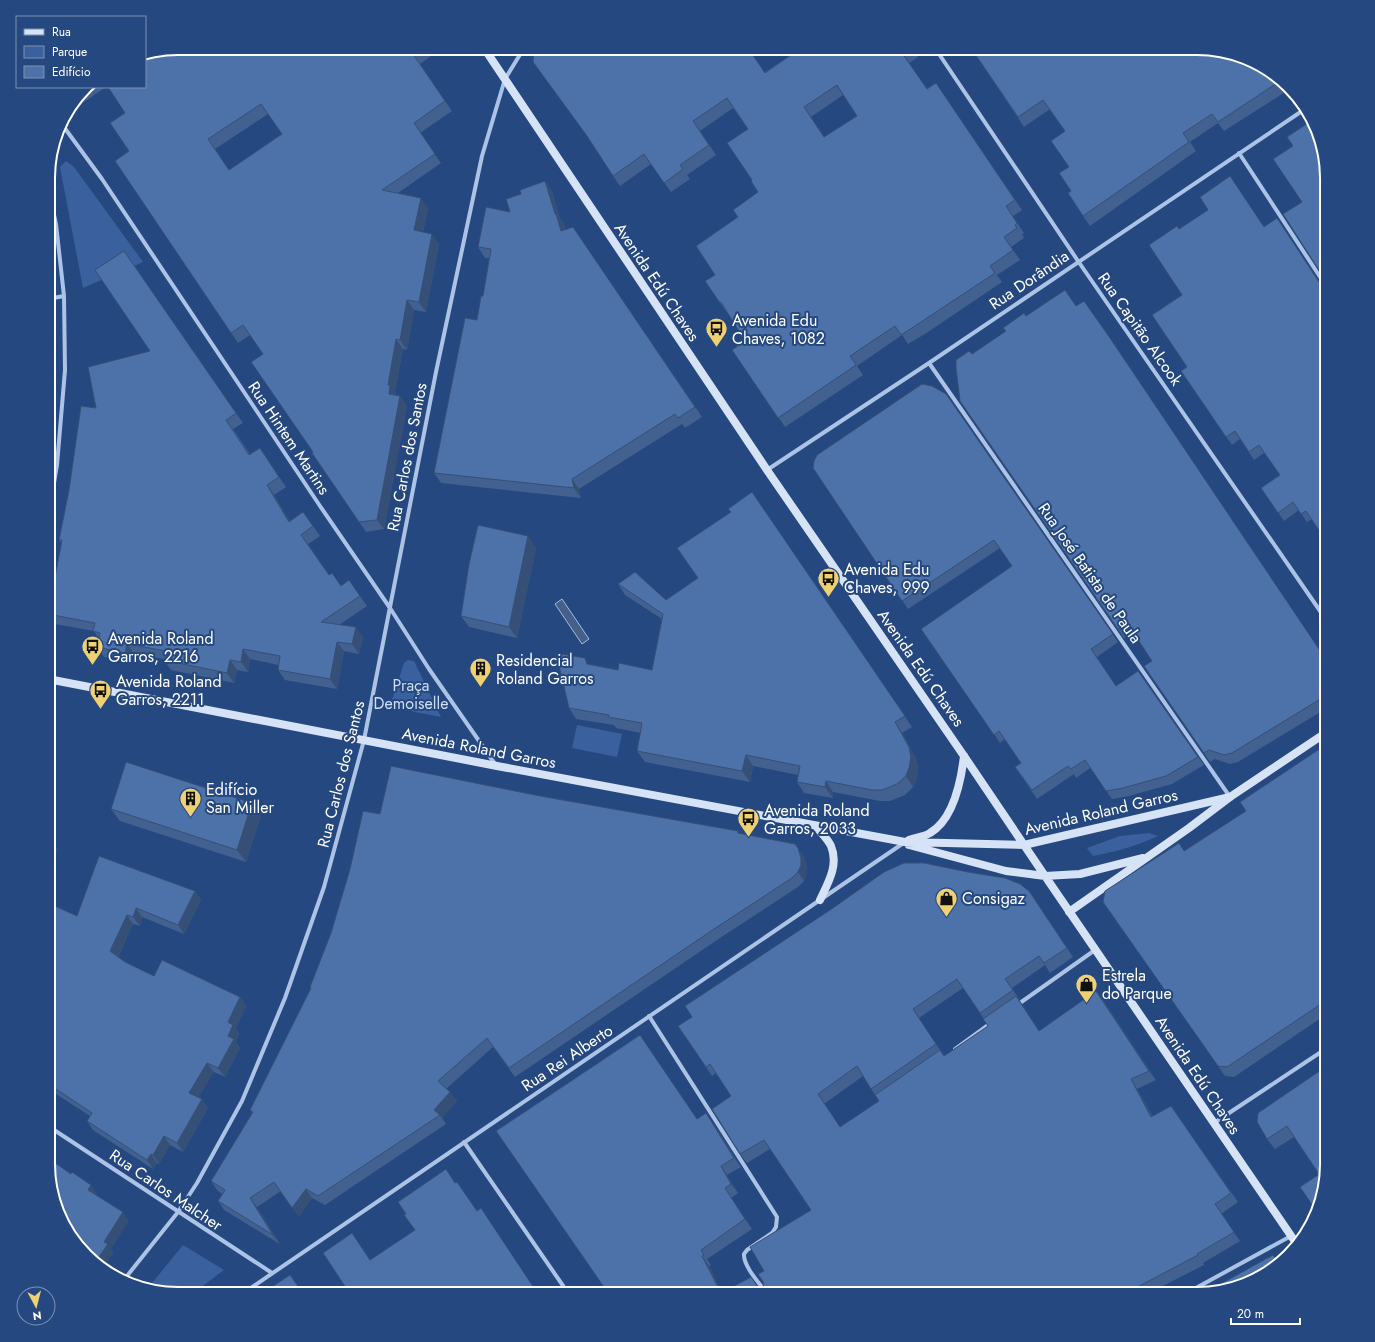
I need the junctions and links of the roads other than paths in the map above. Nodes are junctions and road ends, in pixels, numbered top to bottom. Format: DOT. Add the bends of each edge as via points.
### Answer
graph roads {
  1 [pos="489,55"];
  2 [pos="520,55"];
  3 [pos="940,55"];
  4 [pos="505,79"];
  5 [pos="1300,112"];
  6 [pos="65,129"];
  7 [pos="1239,153"];
  8 [pos="55,220"];
  9 [pos="1078,261"];
  10 [pos="1320,277"];
  11 [pos="64,296"];
  12 [pos="55,298"];
  13 [pos="929,363"];
  14 [pos="767,470"];
  15 [pos="55,477"];
  16 [pos="390,608"];
  17 [pos="1320,611"];
  18 [pos="55,680"];
  19 [pos="1320,737"];
  20 [pos="364,740"];
  21 [pos="964,756"];
  22 [pos="497,766"];
  23 [pos="1230,797"];
  24 [pos="816,826"];
  25 [pos="905,842"];
  26 [pos="1024,845"];
  27 [pos="1149,857"];
  28 [pos="1045,876"];
  29 [pos="820,900"];
  30 [pos="1069,912"];
  31 [pos="1095,950"];
  32 [pos="1015,1006"];
  33 [pos="649,1016"];
  34 [pos="996,1020"];
  35 [pos="951,1051"];
  36 [pos="1320,1053"];
  37 [pos="1214,1123"];
  38 [pos="55,1131"];
  39 [pos="464,1142"];
  40 [pos="178,1212"];
  41 [pos="1294,1240"];
  42 [pos="272,1274"];
  43 [pos="127,1275"];
  44 [pos="252,1287"];
  45 [pos="564,1287"];
  46 [pos="762,1287"];
  47 [pos="1199,1287"];
  1 -- 4 [label="main road, Avenida Edú Chaves"];
  2 -- 4 [label="street, Rua Carlos dos Santos"];
  3 -- 9 [label="street, Rua Capitão Alcook"];
  4 -- 14 [label="main road, Avenida Edú Chaves"];
  4 -- 16 [label="street, Rua Carlos dos Santos" via="482,156"];
  5 -- 7 [label="street, Rua Dorândia"];
  6 -- 16 [label="street, Rua Hintem Martins" via="102,179"];
  7 -- 9 [label="street, Rua Dorândia"];
  7 -- 10 [label="street"];
  8 -- 11 [label="street"];
  9 -- 13 [label="street, Rua Dorândia"];
  9 -- 17 [label="street, Rua Capitão Alcook"];
  11 -- 12 [label="street"];
  11 -- 15 [label="street" via="65,370"];
  13 -- 14 [label="street, Rua Dorândia"];
  13 -- 23 [label="street, Rua José Batista de Paula"];
  14 -- 21 [label="main road, Avenida Edú Chaves"];
  16 -- 20 [label="street, Rua Carlos dos Santos"];
  16 -- 22 [label="street, Rua Hintem Martins"];
  18 -- 20 [label="main road, Avenida Roland Garros"];
  19 -- 23 [label="main road, Avenida Roland Garros"];
  20 -- 22 [label="main road, Avenida Roland Garros"];
  20 -- 40 [label="street, Rua Carlos dos Santos" via="324,887 285,998 242,1101"];
  21 -- 25 [label="main road" via="961,779 952,806 943,820 930,834"];
  21 -- 26 [label="main road, Avenida Edú Chaves"];
  22 -- 24 [label="main road, Avenida Roland Garros"];
  23 -- 26 [label="main road, Avenida Roland Garros"];
  23 -- 27 [label="main road, Avenida Roland Garros"];
  24 -- 25 [label="main road, Avenida Roland Garros"];
  24 -- 29 [label="main road" via="831,845 834,857 832,874"];
  25 -- 26 [label="main road, Avenida Roland Garros"];
  25 -- 28 [label="main road, Avenida Roland Garros" via="1006,871"];
  25 -- 29 [label="street, Rua Rei Alberto"];
  26 -- 28 [label="main road, Avenida Edú Chaves"];
  27 -- 28 [label="main road, Avenida Roland Garros" via="1080,874"];
  27 -- 30 [label="main road"];
  28 -- 30 [label="main road, Avenida Edú Chaves"];
  29 -- 33 [label="street, Rua Rei Alberto"];
  30 -- 31 [label="main road, Avenida Edú Chaves"];
  31 -- 32 [label="street"];
  31 -- 37 [label="main road, Avenida Edú Chaves"];
  33 -- 39 [label="street, Rua Rei Alberto"];
  33 -- 46 [label="street" via="777,1217 776,1227 772,1233 744,1254 744,1260"];
  34 -- 35 [label="street"];
  36 -- 37 [label="street"];
  37 -- 41 [label="main road, Avenida Edú Chaves"];
  38 -- 40 [label="street, Rua Carlos Malcher"];
  39 -- 42 [label="street, Rua Rei Alberto"];
  39 -- 45 [label="street"];
  40 -- 42 [label="street, Rua Carlos Malcher"];
  40 -- 43 [label="street, Rua Carlos dos Santos"];
  41 -- 47 [label="street"];
  42 -- 44 [label="street, Rua Rei Alberto"];
}
